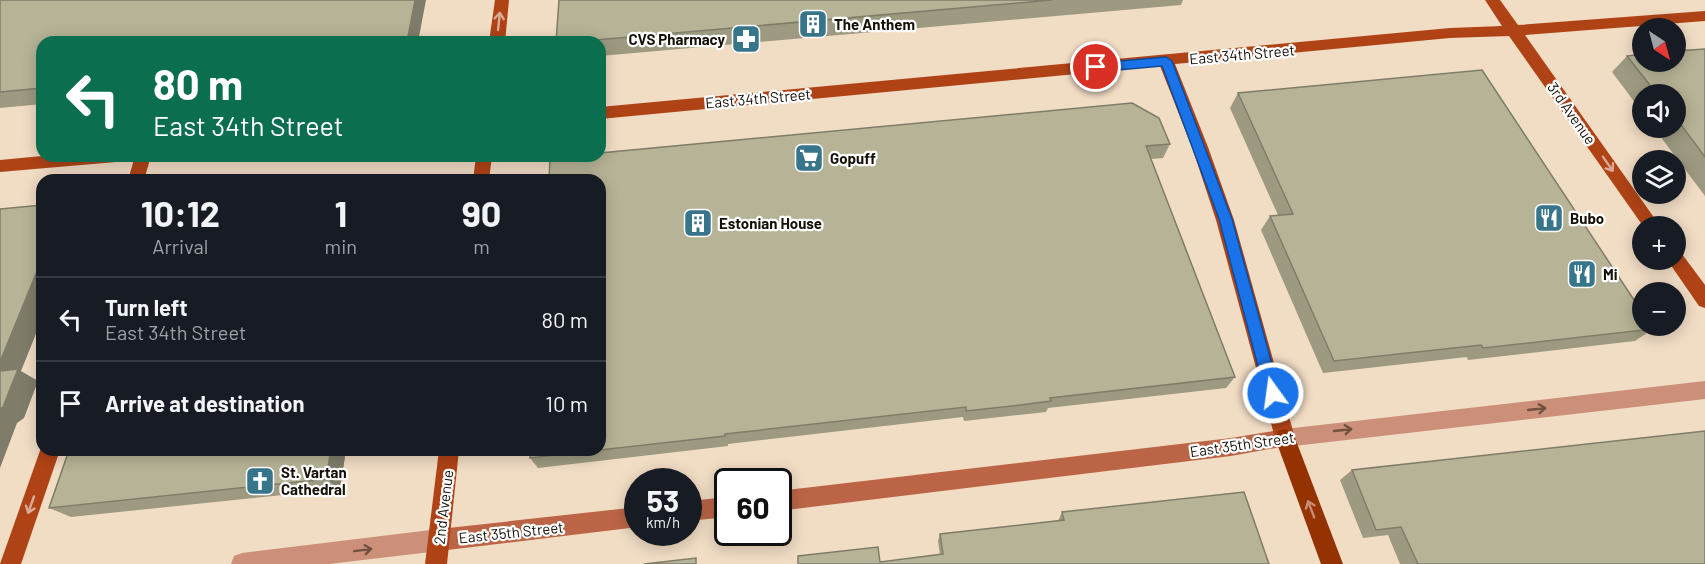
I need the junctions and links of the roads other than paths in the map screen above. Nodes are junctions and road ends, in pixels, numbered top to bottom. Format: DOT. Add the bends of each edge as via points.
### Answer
graph roads {
  1 [pos="502,0"];
  2 [pos="1492,0"];
  3 [pos="1705,16"];
  4 [pos="1513,31"];
  5 [pos="498,36"];
  6 [pos="1166,61"];
  7 [pos="606,112"];
  8 [pos="46,162"];
  9 [pos="0,166"];
  10 [pos="1645,216"];
  11 [pos="1684,270"];
  12 [pos="1705,300"];
  13 [pos="1705,390"];
  14 [pos="1285,438"];
  15 [pos="48,456"];
  16 [pos="448,456"];
  17 [pos="792,499"];
  18 [pos="624,519"];
  19 [pos="439,540"];
  20 [pos="10,564"];
  21 [pos="242,564"];
  22 [pos="436,564"];
  23 [pos="1332,564"];
  5 -- 1 [label="main road, one-way"];
  2 -- 4 [label="main road, 3rd Avenue"];
  3 -- 4 [label="main road, East 34th Street"];
  4 -- 6 [label="main road, East 34th Street" via="1450,33"];
  4 -- 10 [label="main road, 3rd Avenue, one-way"];
  6 -- 7 [label="main road, East 34th Street"];
  6 -- 14 [label="main road" via="1225,219"];
  8 -- 9 [label="main road"];
  11 -- 12 [label="main road"];
  14 -- 13 [label="street, East 35th Street, one-way"];
  14 -- 17 [label="main road, East 35th Street"];
  23 -- 14 [label="highway, one-way"];
  15 -- 20 [label="main road, one-way"];
  16 -- 19 [label="main road, 2nd Avenue"];
  18 -- 19 [label="main road, East 35th Street"];
  21 -- 19 [label="street, East 35th Street, one-way"];
  19 -- 22 [label="main road, 2nd Avenue"];
}
